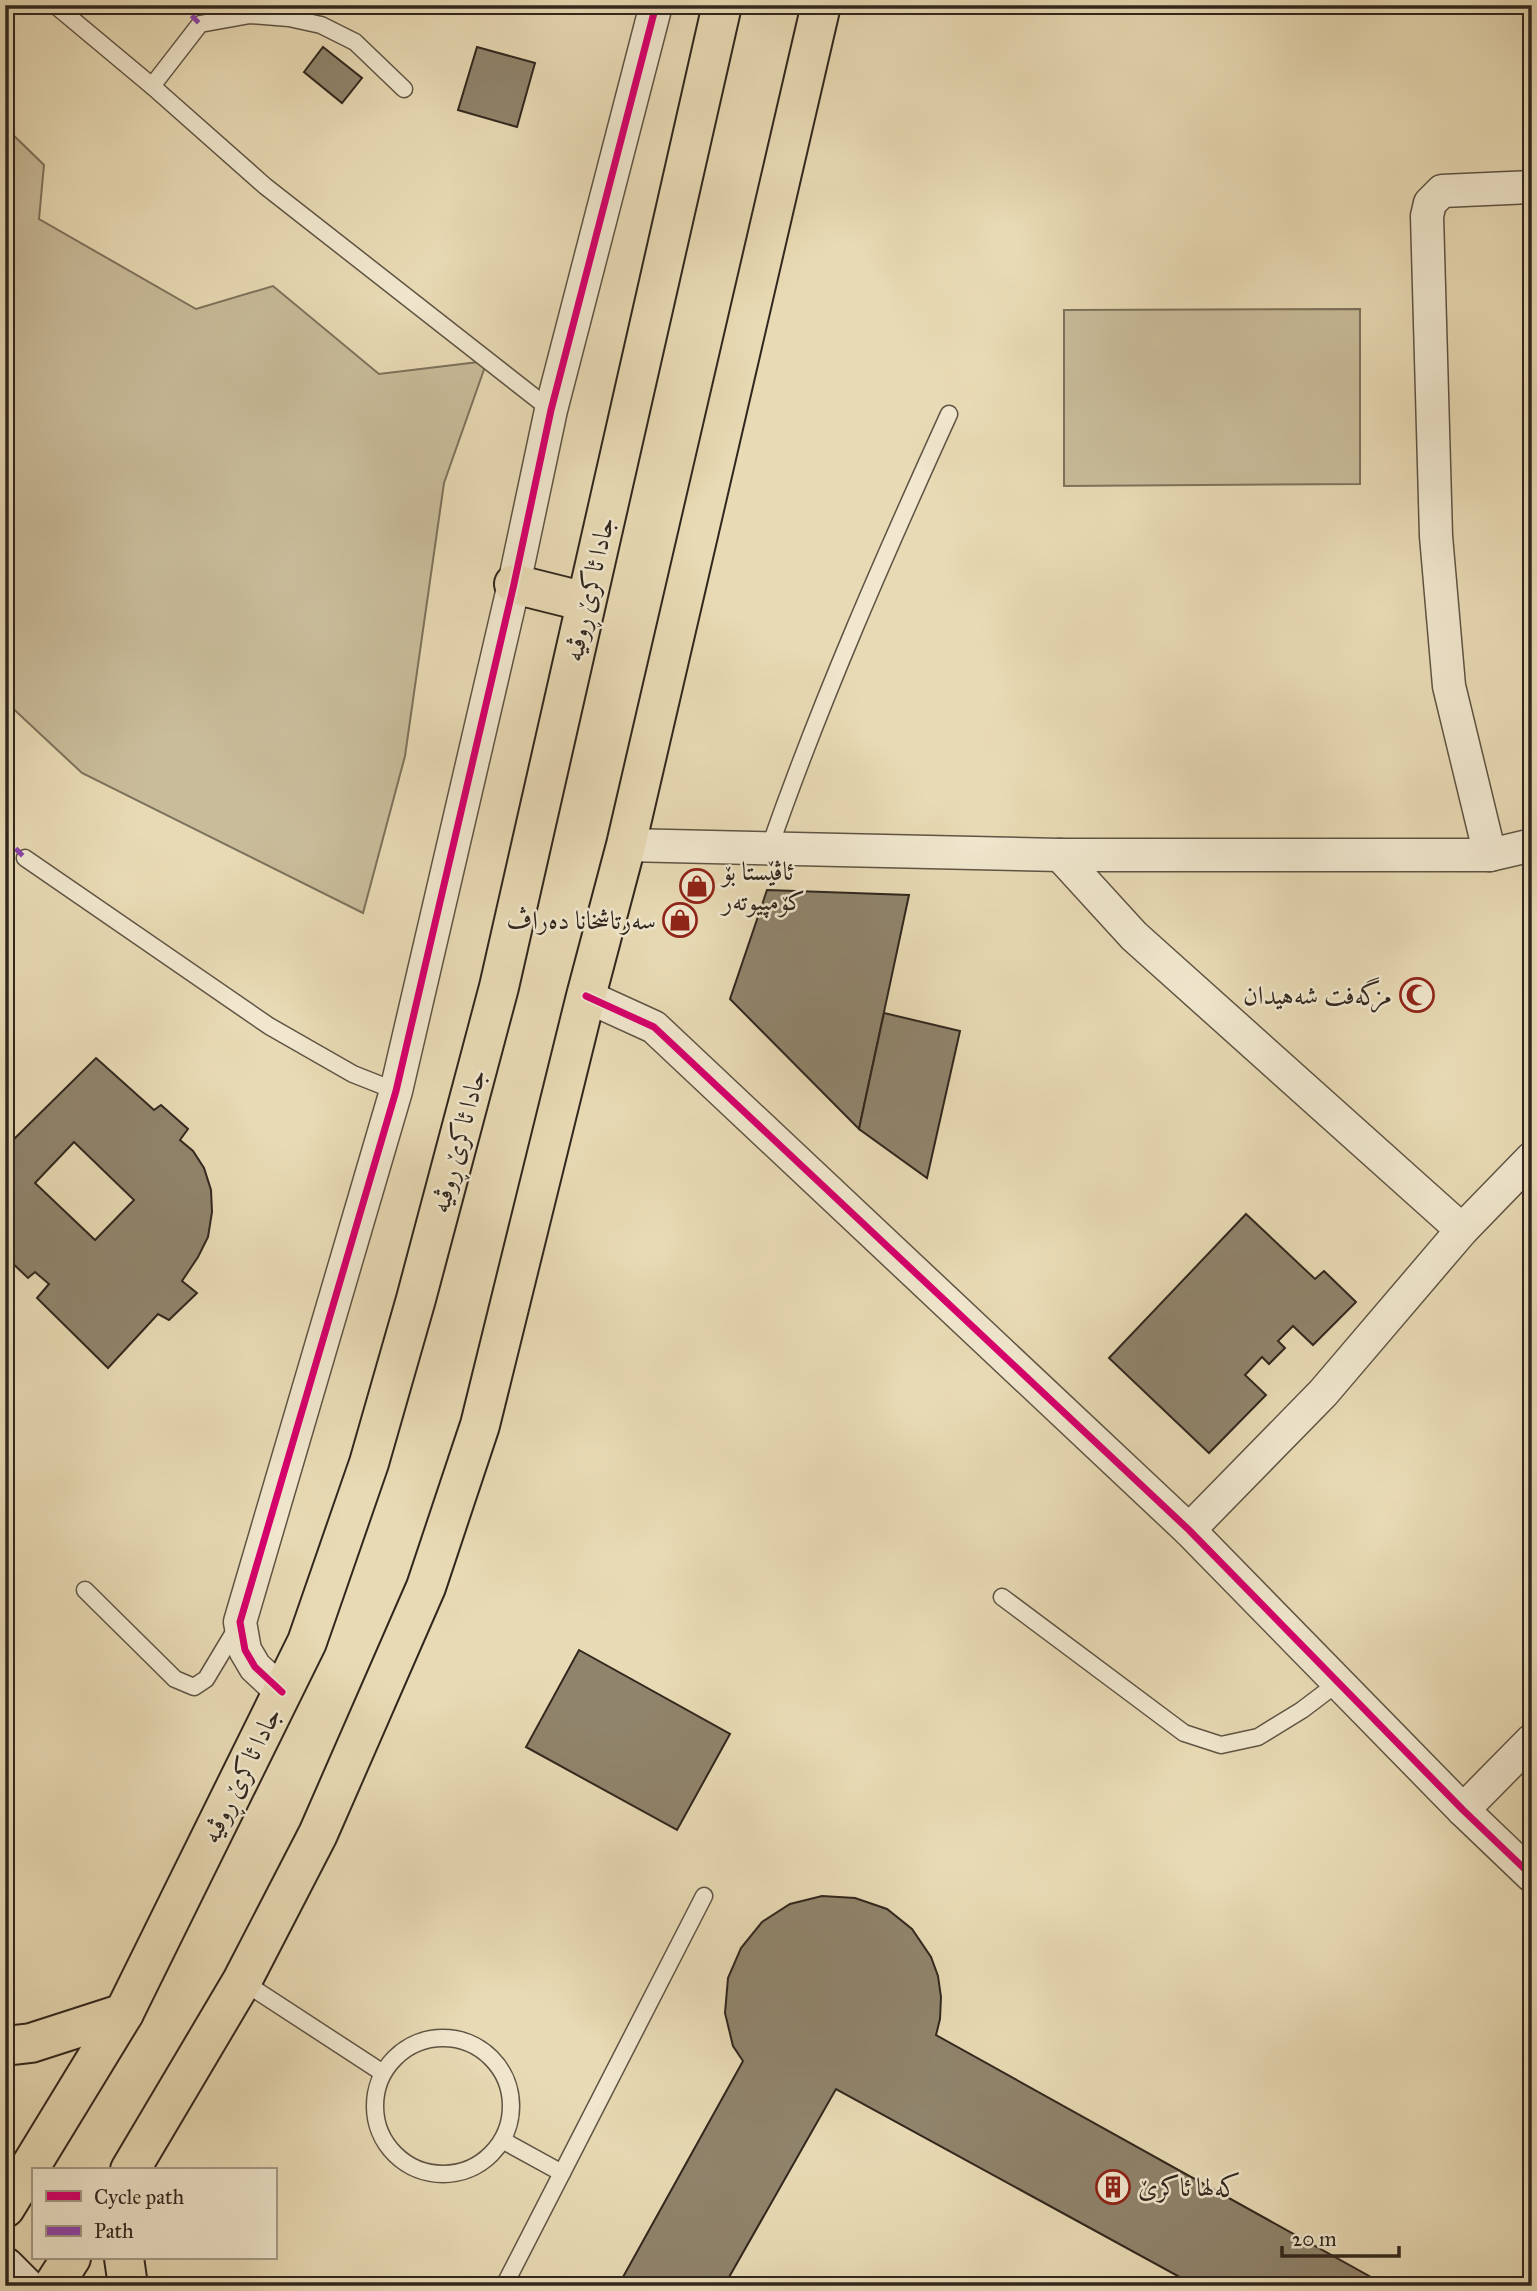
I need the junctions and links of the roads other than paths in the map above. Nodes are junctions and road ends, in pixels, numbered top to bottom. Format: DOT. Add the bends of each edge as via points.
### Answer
graph roads {
  1 [pos="55,5"];
  2 [pos="656,5"];
  3 [pos="722,5"];
  4 [pos="821,5"];
  5 [pos="152,86"];
  6 [pos="404,89"];
  7 [pos="1532,187"];
  8 [pos="551,410"];
  9 [pos="949,414"];
  10 [pos="514,584"];
  11 [pos="586,602"];
  12 [pos="626,845"];
  13 [pos="1532,845"];
  14 [pos="769,849"];
  15 [pos="1060,855"];
  16 [pos="1490,855"];
  17 [pos="25,858"];
  18 [pos="586,996"];
  19 [pos="396,1091"];
  20 [pos="1532,1158"];
  21 [pos="1462,1230"];
  22 [pos="1189,1530"];
  23 [pos="85,1590"];
  24 [pos="1002,1597"];
  25 [pos="240,1622"];
  26 [pos="1339,1682"];
  27 [pos="282,1692"];
  28 [pos="1532,1740"];
  29 [pos="1464,1810"];
  30 [pos="1532,1876"];
  31 [pos="704,1896"];
  32 [pos="242,1981"];
  33 [pos="124,2013"];
  34 [pos="5,2046"];
  35 [pos="383,2073"];
  36 [pos="502,2140"];
  37 [pos="131,2168"];
  38 [pos="562,2173"];
  39 [pos="5,2208"];
  40 [pos="70,2260"];
  41 [pos="124,2260"];
  42 [pos="5,2267"];
  43 [pos="24,2286"];
  44 [pos="52,2286"];
  45 [pos="128,2286"];
  46 [pos="504,2286"];
  1 -- 5 [label="lane"];
  2 -- 8 [label="street"];
  3 -- 11 [label="highway, جادا ئاکرێ ڕوڤیە"];
  4 -- 12 [label="highway"];
  5 -- 6 [label="lane" via="200,24 250,15 321,25 355,41"];
  5 -- 8 [label="lane" via="265,186"];
  7 -- 16 [label="street" via="1442,191 1430,202 1427,216 1436,536 1449,686"];
  8 -- 10 [label="street"];
  9 -- 14 [label="lane" via="854,629"];
  10 -- 11 [label="highway"];
  10 -- 19 [label="street"];
  11 -- 27 [label="highway, جادا ئاکرێ ڕوڤیە" via="499,987 416,1299 360,1488 307,1642"];
  12 -- 14 [label="street"];
  12 -- 18 [label="highway"];
  13 -- 16 [label="street"];
  14 -- 15 [label="street"];
  15 -- 16 [label="street"];
  15 -- 21 [label="street" via="1134,936"];
  17 -- 19 [label="lane" via="269,1026 353,1074"];
  18 -- 22 [label="street" via="654,1027"];
  18 -- 32 [label="highway" via="480,1425 426,1587 318,1834"];
  19 -- 25 [label="street"];
  20 -- 21 [label="street"];
  21 -- 22 [label="street" via="1323,1393"];
  22 -- 26 [label="street"];
  23 -- 25 [label="lane" via="175,1679 194,1687 206,1679"];
  24 -- 26 [label="lane" via="1184,1734 1220,1745 1258,1737"];
  25 -- 27 [label="street" via="244,1650"];
  26 -- 29 [label="street"];
  27 -- 33 [label="highway, جادا ئاکرێ ڕوڤیە"];
  28 -- 29 [label="street"];
  29 -- 30 [label="street"];
  31 -- 38 [label="lane"];
  32 -- 35 [label="lane"];
  32 -- 37 [label="highway"];
  33 -- 34 [label="highway" via="31,2043"];
  33 -- 39 [label="highway, جادا ئاکرێ ڕوڤیە"];
  35 -- 36 [label="lane" via="375,2095 375,2119 383,2141 399,2159 420,2171 443,2175 467,2170 487,2158"];
  35 -- 36 [label="lane" via="396,2056 435,2038 477,2047 493,2060 508,2088 509,2119"];
  36 -- 38 [label="lane"];
  38 -- 46 [label="lane"];
  40 -- 44 [label="highway"];
  41 -- 45 [label="highway"];
  42 -- 43 [label="main road"];
}
